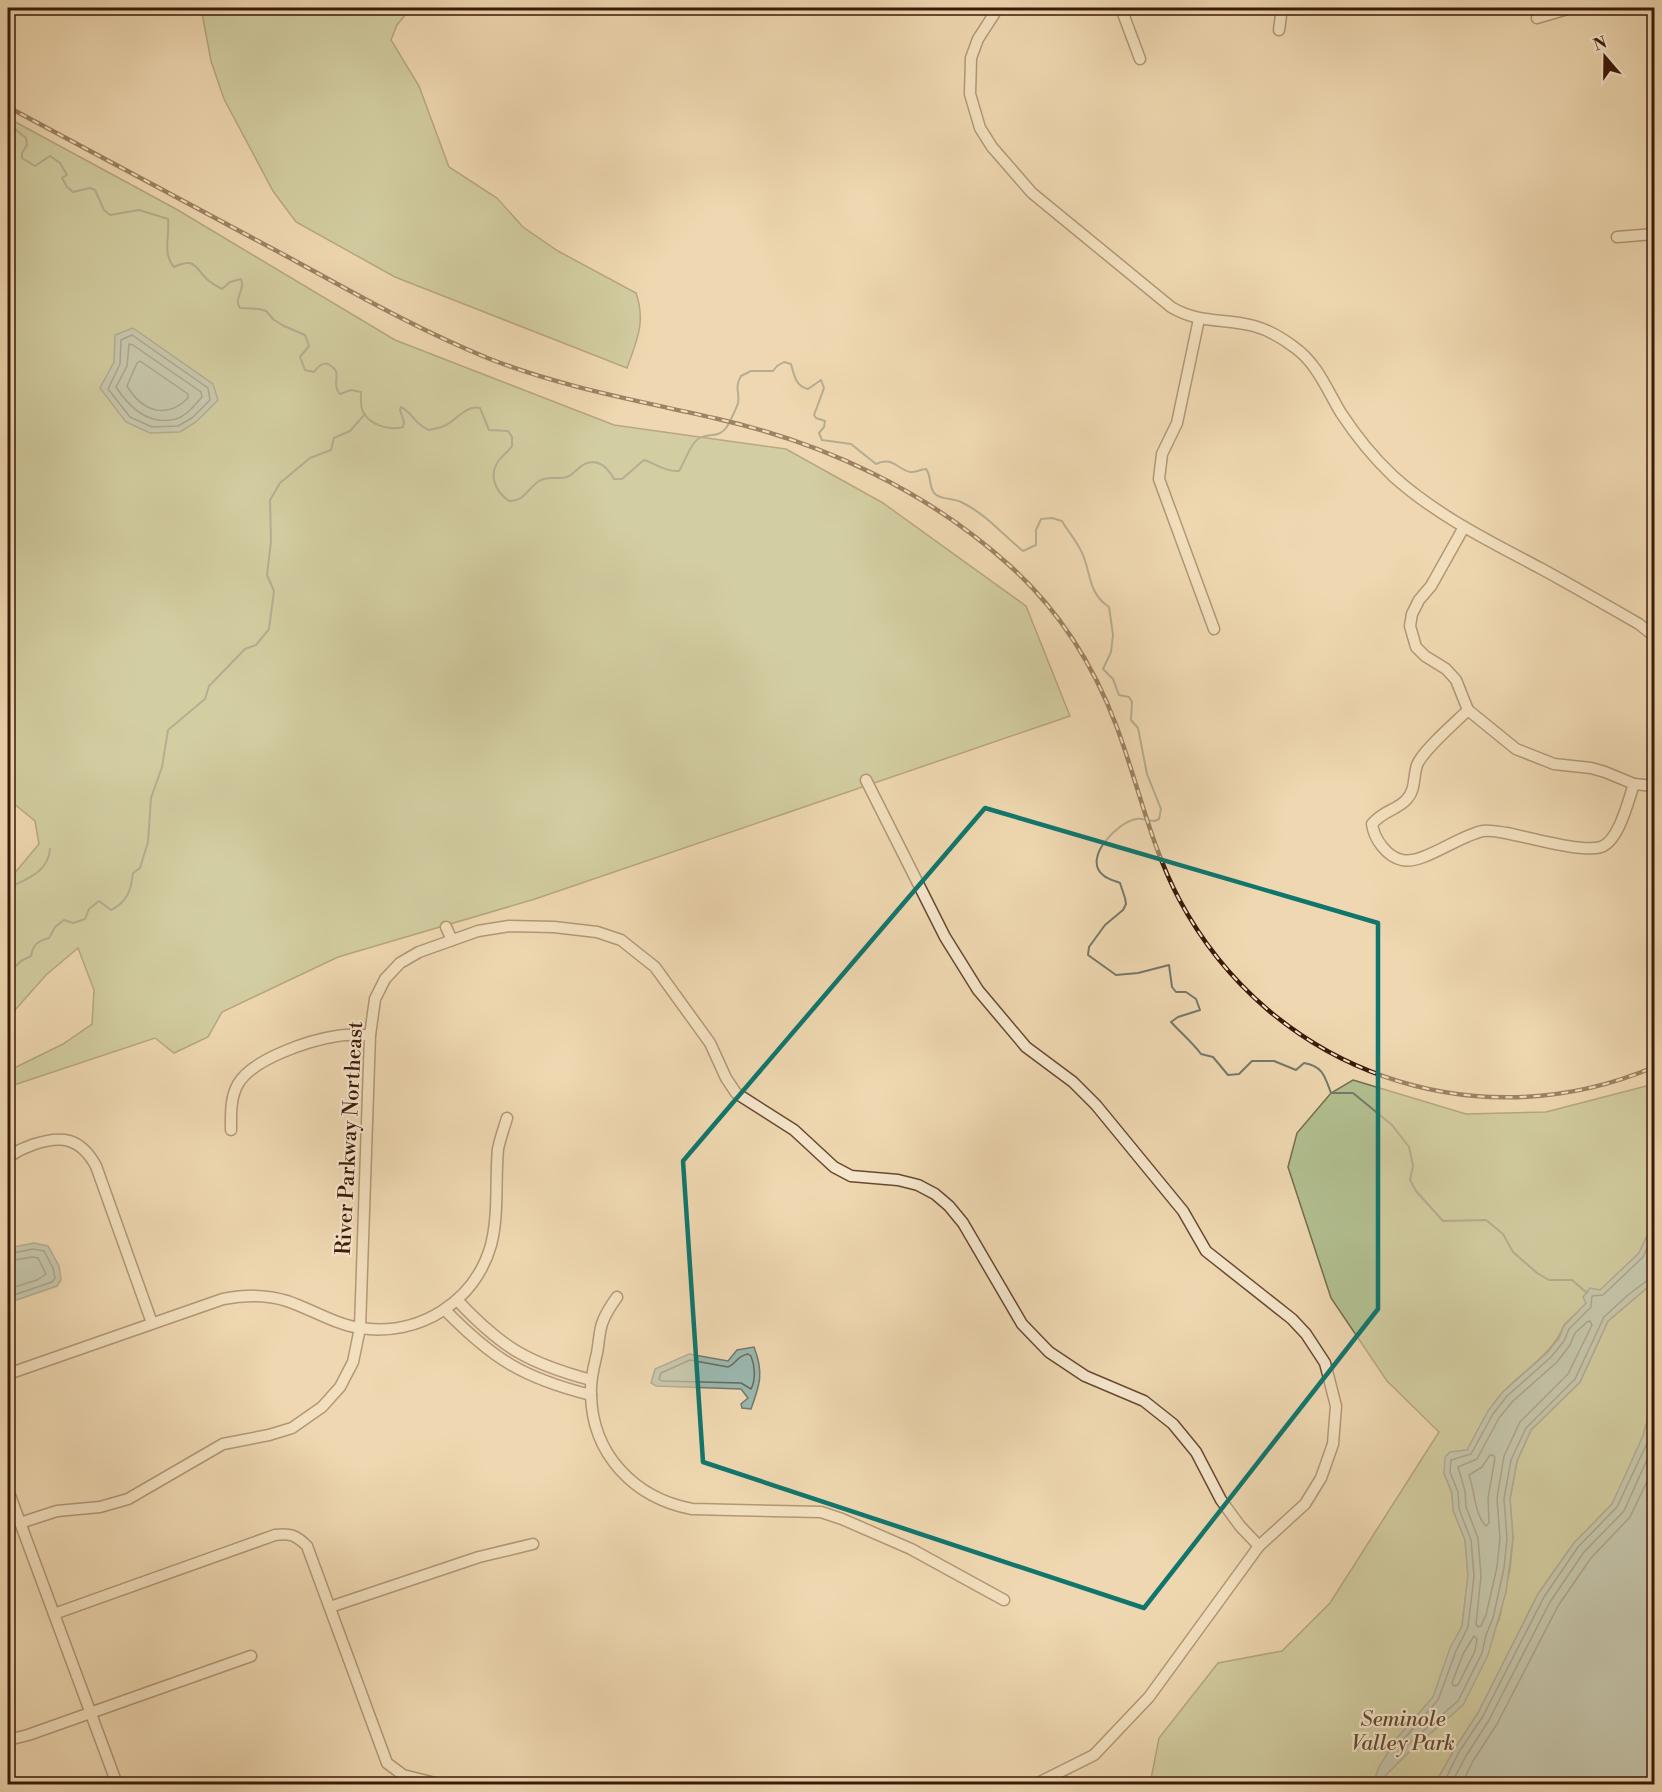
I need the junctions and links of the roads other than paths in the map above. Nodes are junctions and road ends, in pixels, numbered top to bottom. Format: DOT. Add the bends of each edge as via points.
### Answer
graph roads {
  1 [pos="998,8"];
  2 [pos="1121,8"];
  3 [pos="1282,8"];
  4 [pos="1571,8"];
  5 [pos="1537,18"];
  6 [pos="1279,30"];
  7 [pos="1140,59"];
  8 [pos="1654,234"];
  9 [pos="1617,237"];
  10 [pos="1198,319"];
  11 [pos="1464,527"];
  12 [pos="1214,629"];
  13 [pos="1654,636"];
  14 [pos="1468,710"];
  15 [pos="866,780"];
  16 [pos="1634,784"];
  17 [pos="1654,786"];
  18 [pos="446,927"];
  19 [pos="452,940"];
  20 [pos="370,1035"];
  21 [pos="507,1118"];
  22 [pos="231,1130"];
  23 [pos="8,1159"];
  24 [pos="617,1297"];
  25 [pos="457,1300"];
  26 [pos="445,1310"];
  27 [pos="152,1323"];
  28 [pos="360,1328"];
  29 [pos="8,1374"];
  30 [pos="591,1380"];
  31 [pos="591,1395"];
  32 [pos="8,1490"];
  33 [pos="20,1523"];
  34 [pos="533,1544"];
  35 [pos="1259,1546"];
  36 [pos="1004,1600"];
  37 [pos="330,1607"];
  38 [pos="54,1614"];
  39 [pos="251,1656"];
  40 [pos="91,1712"];
  41 [pos="8,1740"];
  42 [pos="117,1785"];
  43 [pos="439,1785"];
  44 [pos="1036,1785"];
  1 -- 10 [label="street" via="978,39 969,74 974,112 986,137 1049,208 1171,307"];
  2 -- 7 [label="street"];
  3 -- 6 [label="street"];
  4 -- 5 [label="street"];
  8 -- 9 [label="street"];
  10 -- 11 [label="street" via="1255,327 1278,335 1296,348 1322,378 1365,446 1394,476"];
  10 -- 12 [label="street" via="1176,423 1162,454 1159,479"];
  11 -- 13 [label="street"];
  11 -- 14 [label="street" via="1419,600 1410,626 1416,647 1456,680"];
  14 -- 16 [label="street" via="1516,749 1533,757 1605,772"];
  14 -- 16 [label="street" via="1418,764 1406,801 1372,824 1384,849 1401,860 1415,861 1486,830 1581,848 1602,847 1616,834"];
  15 -- 35 [label="street" via="945,937 978,990 1026,1047 1073,1082 1096,1105 1183,1211 1206,1251 1292,1318 1325,1363 1336,1406 1333,1444 1321,1478 1305,1504"];
  16 -- 17 [label="street"];
  18 -- 19 [label="street"];
  19 -- 20 [label="street, River Parkway Northeast" via="400,963 385,979 375,999"];
  19 -- 35 [label="street, River Parkway Northeast" via="509,926 554,927 597,932 621,940 640,953 656,967 710,1043 736,1093 794,1130 834,1167 851,1176 918,1185 949,1206 1022,1324 1049,1352 1085,1376 1144,1401 1173,1424 1196,1452 1221,1500"];
  20 -- 22 [label="street" via="324,1038 263,1060 237,1085"];
  20 -- 28 [label="street, River Parkway Northeast"];
  21 -- 25 [label="street" via="499,1146 490,1245 473,1283"];
  23 -- 27 [label="street" via="13,1153 48,1139 63,1139 89,1154"];
  24 -- 30 [label="street" via="603,1321"];
  25 -- 26 [label="street"];
  25 -- 30 [label="street" via="496,1339 515,1352"];
  26 -- 28 [label="street" via="410,1326"];
  26 -- 31 [label="street" via="486,1350 508,1364 550,1384"];
  27 -- 28 [label="street" via="245,1295 287,1301"];
  27 -- 29 [label="street"];
  28 -- 33 [label="street, River Parkway Northeast" via="353,1362 340,1387 322,1407 292,1428 223,1444 128,1498 100,1507 57,1511"];
  30 -- 31 [label="street"];
  31 -- 36 [label="street" via="592,1412 606,1453 633,1483 651,1496 692,1509 828,1514 911,1549"];
  32 -- 33 [label="street"];
  33 -- 38 [label="street"];
  34 -- 37 [label="street" via="479,1557"];
  35 -- 44 [label="street" via="1149,1696 1094,1755"];
  37 -- 38 [label="street" via="307,1546 298,1537 287,1534"];
  37 -- 43 [label="street" via="387,1763 402,1775"];
  38 -- 40 [label="street"];
  39 -- 40 [label="street"];
  40 -- 41 [label="street"];
  40 -- 42 [label="street"];
}
